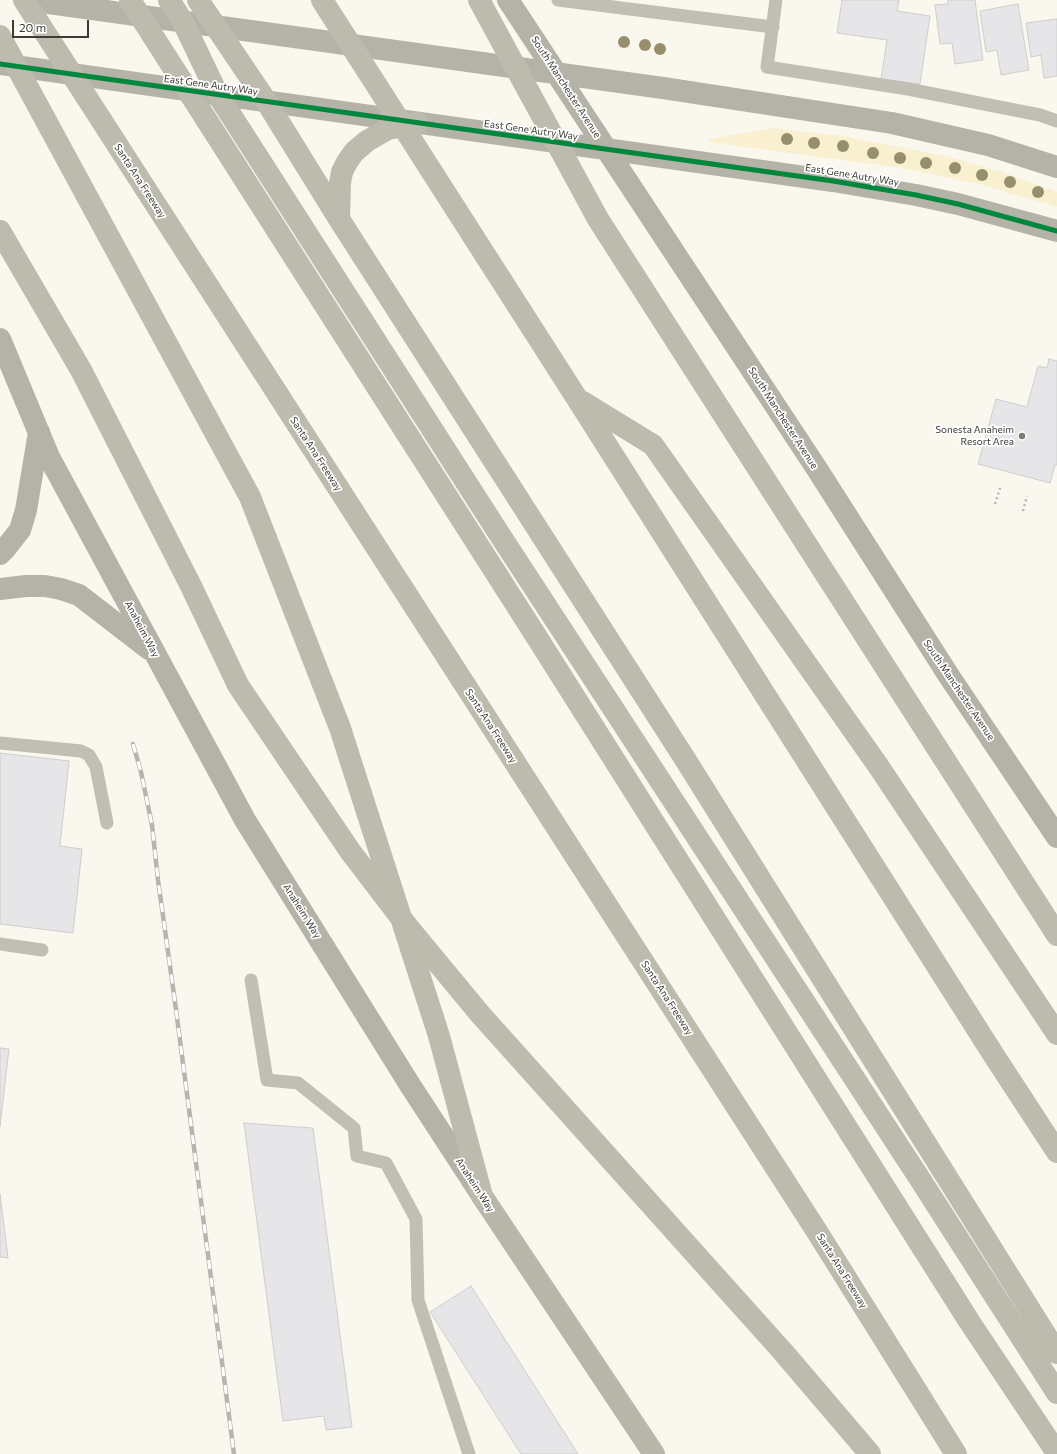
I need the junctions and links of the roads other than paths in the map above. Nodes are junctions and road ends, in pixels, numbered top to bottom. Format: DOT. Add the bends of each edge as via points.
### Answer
graph roads {
  1 [pos="28,0"];
  2 [pos="130,0"];
  3 [pos="169,0"];
  4 [pos="198,0"];
  5 [pos="322,0"];
  6 [pos="479,0"];
  7 [pos="508,0"];
  8 [pos="558,0"];
  9 [pos="776,0"];
  10 [pos="183,22"];
  11 [pos="215,26"];
  12 [pos="772,27"];
  13 [pos="0,36"];
  14 [pos="0,64"];
  15 [pos="218,95"];
  16 [pos="266,101"];
  17 [pos="1057,121"];
  18 [pos="417,123"];
  19 [pos="1057,167"];
  20 [pos="339,219"];
  21 [pos="0,231"];
  22 [pos="1057,231"];
  23 [pos="0,339"];
  24 [pos="578,400"];
  25 [pos="39,432"];
  26 [pos="0,554"];
  27 [pos="0,589"];
  28 [pos="155,654"];
  29 [pos="0,743"];
  30 [pos="107,823"];
  31 [pos="1057,837"];
  32 [pos="1057,935"];
  33 [pos="0,944"];
  34 [pos="42,950"];
  35 [pos="251,980"];
  36 [pos="1057,1034"];
  37 [pos="1057,1152"];
  38 [pos="482,1196"];
  39 [pos="1057,1353"];
  40 [pos="1057,1393"];
  41 [pos="469,1454"];
  42 [pos="654,1454"];
  43 [pos="870,1454"];
  44 [pos="956,1454"];
  45 [pos="1057,1454"];
  1 -- 10 [label="main road"];
  1 -- 44 [label="highway, Santa Ana Freeway" via="816,1230"];
  2 -- 45 [label="highway" via="965,1314"];
  3 -- 10 [label="highway"];
  4 -- 11 [label="highway"];
  5 -- 24 [label="highway"];
  6 -- 32 [label="highway" via="598,219"];
  7 -- 31 [label="main road, South Manchester Avenue" via="817,470 945,670"];
  8 -- 12 [label="lane"];
  9 -- 12 [label="lane"];
  10 -- 11 [label="main road"];
  10 -- 15 [label="highway"];
  11 -- 16 [label="highway"];
  11 -- 19 [label="main road" via="663,88 892,123 988,145"];
  12 -- 17 [label="lane" via="767,67 908,89"];
  13 -- 38 [label="highway" via="250,497 340,728 439,1036"];
  14 -- 15 [label="main road, East Gene Autry Way"];
  15 -- 16 [label="main road, East Gene Autry Way"];
  15 -- 40 [label="highway" via="498,532"];
  16 -- 18 [label="main road, East Gene Autry Way"];
  16 -- 20 [label="highway"];
  18 -- 20 [label="highway" via="388,129 354,152 342,172"];
  18 -- 22 [label="main road, East Gene Autry Way" via="833,181 958,204"];
  20 -- 39 [label="highway" via="680,752"];
  21 -- 43 [label="highway" via="82,370 238,685 350,851 480,1014 784,1353"];
  23 -- 25 [label="main road, Anaheim Way"];
  24 -- 36 [label="highway" via="652,445 879,767"];
  24 -- 37 [label="highway" via="992,1054"];
  25 -- 26 [label="main road" via="26,510 20,530"];
  25 -- 28 [label="main road, Anaheim Way" via="49,457"];
  27 -- 28 [label="main road" via="45,586 79,595"];
  28 -- 38 [label="main road, Anaheim Way" via="245,820"];
  29 -- 30 [label="lane" via="80,751 89,755 96,767"];
  33 -- 34 [label="lane"];
  35 -- 41 [label="lane" via="267,1080 298,1083 354,1128 357,1156 386,1163 416,1219 418,1300"];
  38 -- 42 [label="main road, Anaheim Way"];
}
